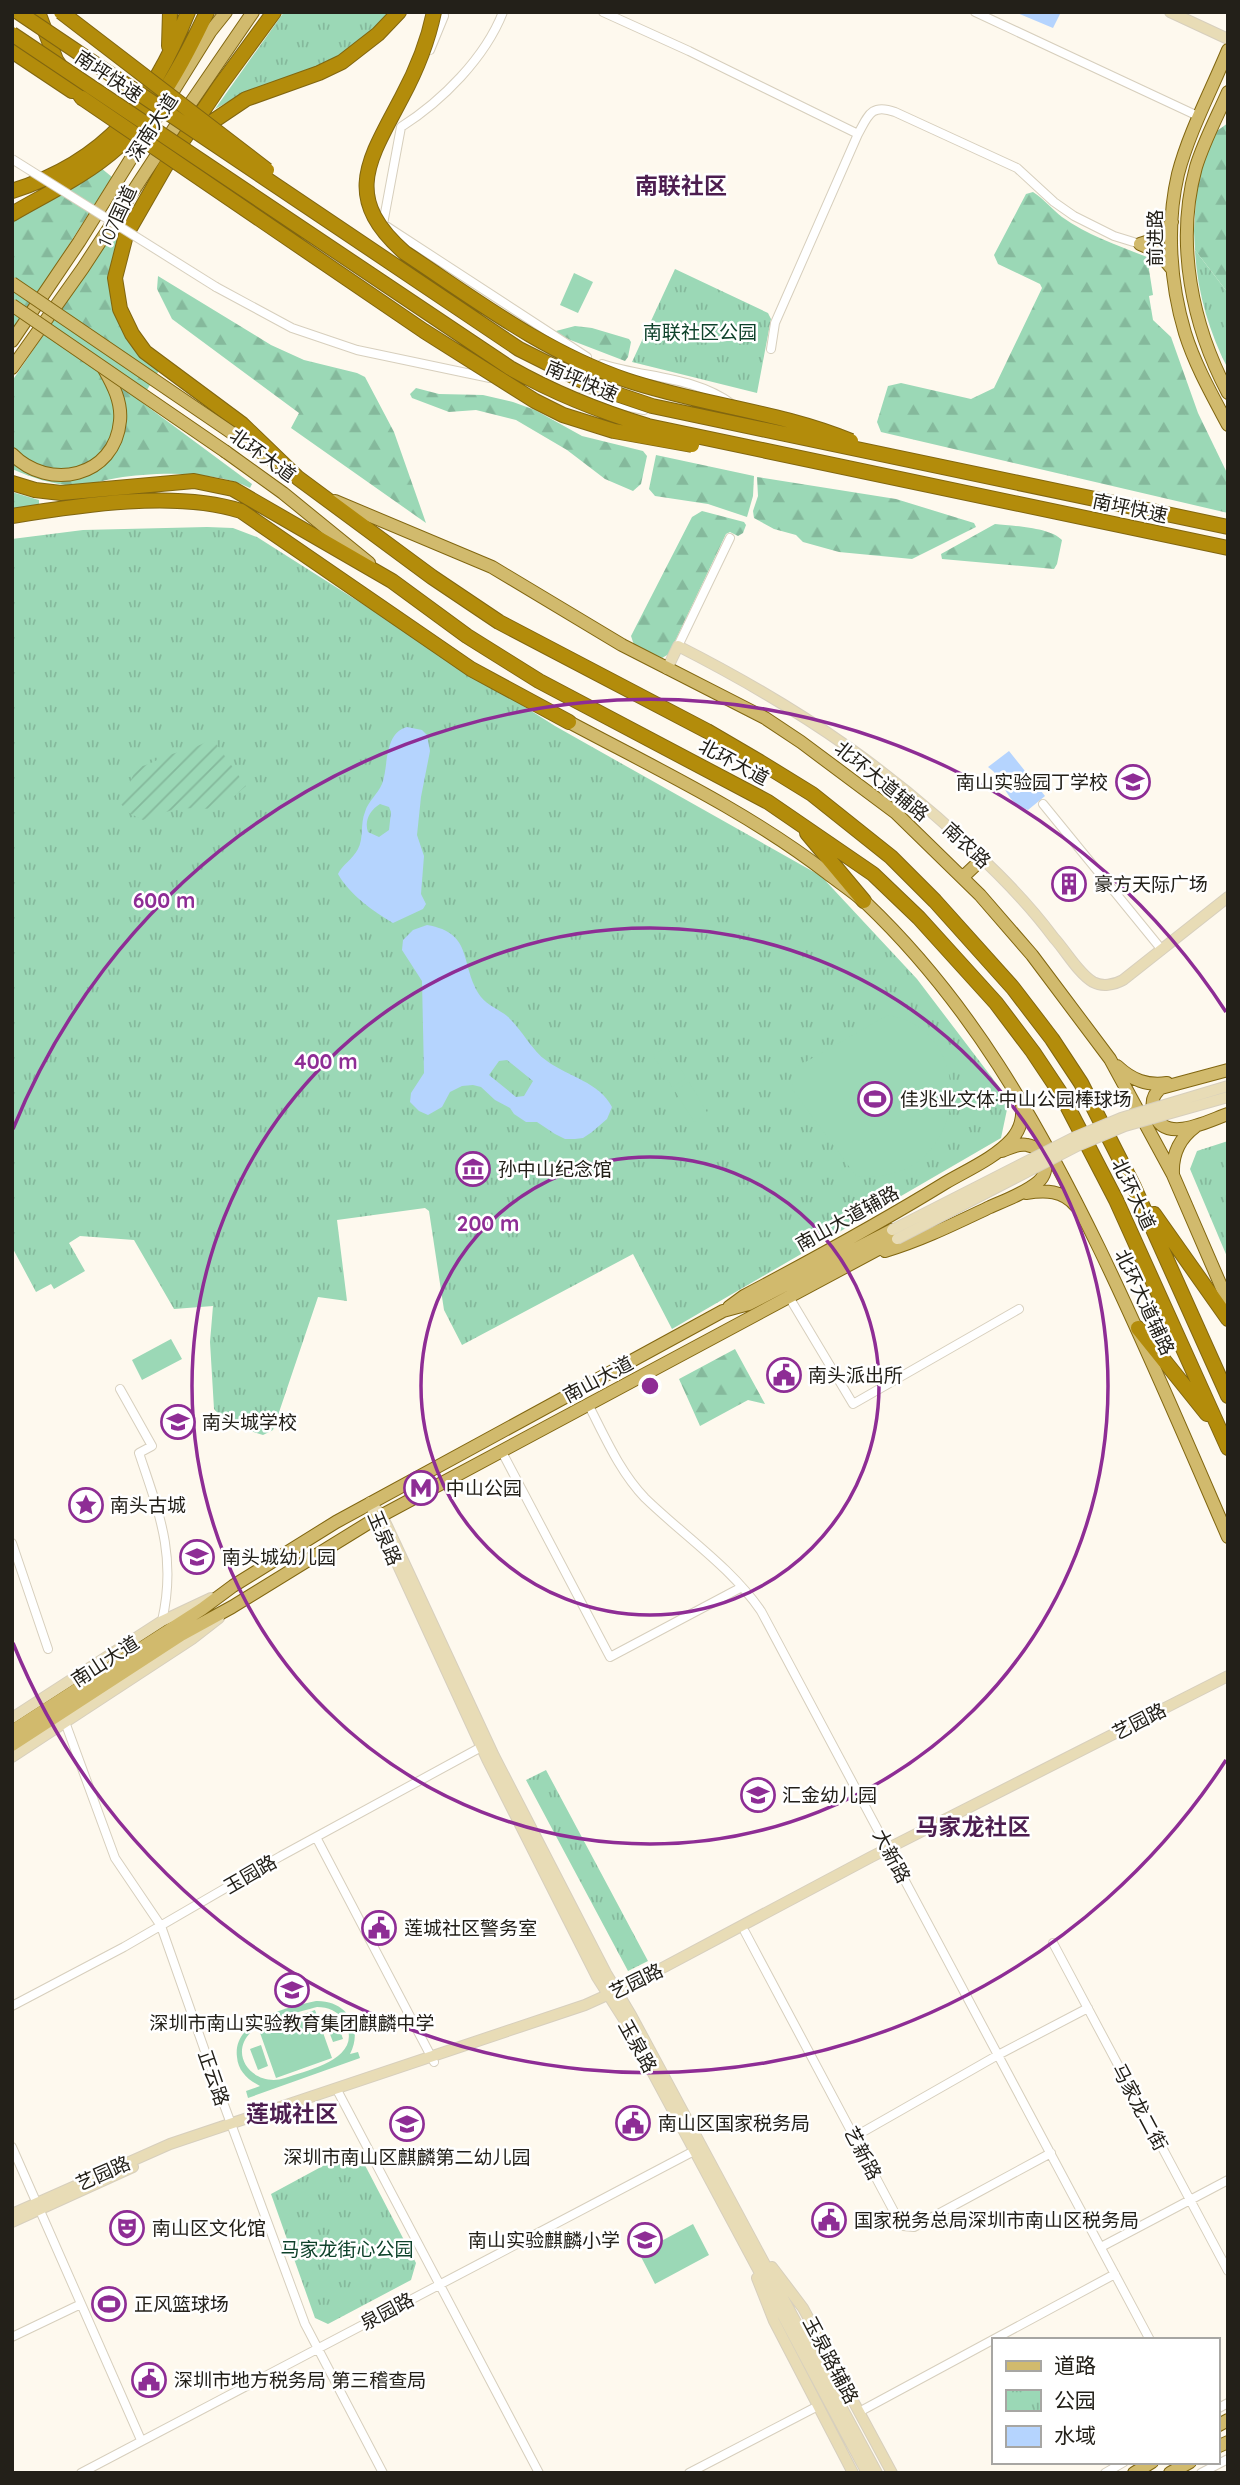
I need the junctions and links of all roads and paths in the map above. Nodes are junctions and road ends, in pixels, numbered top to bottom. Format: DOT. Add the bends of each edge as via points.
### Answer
graph roads {
  1 [pos="18,12"];
  2 [pos="38,12"];
  3 [pos="61,12"];
  4 [pos="170,12"];
  5 [pos="188,12"];
  6 [pos="207,12"];
  7 [pos="226,12"];
  8 [pos="253,12"];
  9 [pos="274,12"];
  10 [pos="399,12"];
  11 [pos="433,12"];
  12 [pos="503,12"];
  13 [pos="603,12"];
  14 [pos="975,12"];
  15 [pos="1170,12"];
  16 [pos="12,34"];
  17 [pos="1228,39"];
  18 [pos="1228,50"];
  19 [pos="12,51"];
  20 [pos="164,64"];
  21 [pos="1228,92"];
  22 [pos="82,98"];
  23 [pos="150,111"];
  24 [pos="1200,117"];
  25 [pos="1228,119"];
  26 [pos="401,127"];
  27 [pos="1210,132"];
  28 [pos="859,134"];
  29 [pos="140,142"];
  30 [pos="175,151"];
  31 [pos="12,159"];
  32 [pos="1177,181"];
  33 [pos="1193,184"];
  34 [pos="57,188"];
  35 [pos="12,191"];
  36 [pos="1173,206"];
  37 [pos="1190,208"];
  38 [pos="12,214"];
  39 [pos="330,222"];
  40 [pos="1172,222"];
  41 [pos="1140,244"];
  42 [pos="1173,272"];
  43 [pos="12,283"];
  44 [pos="12,305"];
  45 [pos="12,341"];
  46 [pos="771,349"];
  47 [pos="12,368"];
  48 [pos="104,368"];
  49 [pos="1228,393"];
  50 [pos="1228,425"];
  51 [pos="239,429"];
  52 [pos="770,436"];
  53 [pos="764,452"];
  54 [pos="12,454"];
  55 [pos="887,456"];
  56 [pos="298,478"];
  57 [pos="12,483"];
  58 [pos="321,496"];
  59 [pos="12,516"];
  60 [pos="1228,528"];
  61 [pos="730,538"];
  62 [pos="1228,548"];
  63 [pos="392,582"];
  64 [pos="678,646"];
  65 [pos="667,669"];
  66 [pos="569,722"];
  67 [pos="1043,804"];
  68 [pos="795,819"];
  69 [pos="982,859"];
  70 [pos="963,877"];
  71 [pos="1228,897"];
  72 [pos="864,901"];
  73 [pos="1161,950"];
  74 [pos="1110,1059"];
  75 [pos="1228,1069"];
  76 [pos="1185,1080"];
  77 [pos="1228,1086"];
  78 [pos="1228,1097"];
  79 [pos="1021,1100"];
  80 [pos="1228,1114"];
  81 [pos="1208,1121"];
  82 [pos="988,1157"];
  83 [pos="1173,1175"];
  84 [pos="1134,1186"];
  85 [pos="1015,1195"];
  86 [pos="1084,1217"];
  87 [pos="894,1234"];
  88 [pos="855,1255"];
  89 [pos="789,1297"];
  90 [pos="1228,1303"];
  91 [pos="1019,1309"];
  92 [pos="723,1311"];
  93 [pos="1228,1319"];
  94 [pos="732,1328"];
  95 [pos="1138,1328"];
  96 [pos="120,1389"];
  97 [pos="1228,1396"];
  98 [pos="589,1406"];
  99 [pos="1220,1429"];
  100 [pos="1228,1448"];
  101 [pos="502,1452"];
  102 [pos="370,1502"];
  103 [pos="378,1518"];
  104 [pos="1228,1537"];
  105 [pos="12,1543"];
  106 [pos="742,1587"];
  107 [pos="223,1592"];
  108 [pos="232,1607"];
  109 [pos="162,1621"];
  110 [pos="48,1649"];
  111 [pos="134,1666"];
  112 [pos="1228,1676"];
  113 [pos="130,1680"];
  114 [pos="1228,1684"];
  115 [pos="12,1718"];
  116 [pos="65,1722"];
  117 [pos="12,1731"];
  118 [pos="12,1745"];
  119 [pos="485,1745"];
  120 [pos="12,1757"];
  121 [pos="316,1837"];
  122 [pos="890,1851"];
  123 [pos="161,1926"];
  124 [pos="745,1932"];
  125 [pos="1053,1943"];
  126 [pos="614,1996"];
  127 [pos="12,2006"];
  128 [pos="1088,2008"];
  129 [pos="998,2055"];
  130 [pos="433,2059"];
  131 [pos="337,2090"];
  132 [pos="231,2126"];
  133 [pos="854,2137"];
  134 [pos="12,2147"];
  135 [pos="694,2151"];
  136 [pos="1051,2153"];
  137 [pos="1228,2180"];
  138 [pos="1190,2200"];
  139 [pos="38,2206"];
  140 [pos="12,2214"];
  141 [pos="12,2222"];
  142 [pos="1101,2248"];
  143 [pos="756,2257"];
  144 [pos="1228,2271"];
  145 [pos="1115,2274"];
  146 [pos="438,2284"];
  147 [pos="81,2304"];
  148 [pos="12,2337"];
  149 [pos="996,2338"];
  150 [pos="1149,2338"];
  151 [pos="992,2340"];
  152 [pos="317,2348"];
  153 [pos="818,2406"];
  154 [pos="859,2412"];
  155 [pos="141,2440"];
  156 [pos="1121,2464"];
  157 [pos="1186,2464"];
  158 [pos="1218,2464"];
  159 [pos="81,2473"];
  160 [pos="383,2473"];
  161 [pos="539,2473"];
  162 [pos="689,2473"];
  163 [pos="853,2473"];
  164 [pos="867,2473"];
  165 [pos="877,2473"];
  166 [pos="892,2473"];
  167 [pos="1105,2473"];
  168 [pos="1170,2473"];
  169 [pos="1201,2473"];
  1 -- 39 [label="highway, 南坪快速, bridge"];
  2 -- 22 [label="highway, bridge" via="56,60"];
  3 -- 39 [label="highway, bridge"];
  4 -- 20 [label="highway"];
  5 -- 20 [label="highway"];
  6 -- 23 [label="highway, 107国道"];
  7 -- 29 [label="main road, 深南大道"];
  8 -- 47 [label="main road, 深南大道"];
  9 -- 30 [label="highway, 107国道"];
  10 -- 30 [label="highway" via="342,62 246,99"];
  11 -- 26 [label="street" via="444,16 393,122"];
  11 -- 55 [label="highway, bridge" via="415,69 378,141 366,176 371,211 391,241 560,353 657,390 773,415"];
  12 -- 26 [label="street" via="479,55"];
  13 -- 28 [label="street"];
  14 -- 24 [label="street"];
  15 -- 17 [label="street"];
  16 -- 53 [label="highway, 南坪快速, bridge" via="543,387 648,426"];
  18 -- 24 [label="main road, 前进路"];
  19 -- 22 [label="highway"];
  20 -- 35 [label="highway" via="136,110 112,136 64,169"];
  21 -- 27 [label="main road, 前进路"];
  22 -- 53 [label="highway, bridge" via="424,331 535,401 614,430"];
  23 -- 29 [label="highway"];
  23 -- 34 [label="highway, 107国道" via="116,149"];
  24 -- 32 [label="main road, 前进路"];
  25 -- 27 [label="main road"];
  26 -- 52 [label="street" via="383,224 587,357 699,386"];
  27 -- 33 [label="main road, 前进路"];
  28 -- 41 [label="street" via="871,112 888,110 1017,169 1074,216"];
  28 -- 46 [label="street" via="775,323"];
  29 -- 45 [label="main road, 深南大道"];
  30 -- 51 [label="highway, 107国道" via="121,247 115,278 120,309 145,352"];
  31 -- 34 [label="street, bridge"];
  32 -- 33 [label="main road" via="1183,189"];
  32 -- 36 [label="main road, 前进路"];
  33 -- 37 [label="main road, 前进路"];
  34 -- 38 [label="highway, 107国道"];
  34 -- 52 [label="street, bridge" via="216,287 292,328 357,350"];
  36 -- 37 [label="main road" via="1183,200"];
  36 -- 40 [label="main road, 前进路"];
  37 -- 49 [label="main road, 前进路" via="1189,268 1197,319"];
  39 -- 55 [label="highway, 南坪快速, bridge" via="519,349 593,386 652,405"];
  40 -- 41 [label="main road" via="1159,238"];
  40 -- 42 [label="main road, 前进路"];
  41 -- 42 [label="main road" via="1158,252"];
  42 -- 50 [label="main road, 前进路" via="1185,333"];
  43 -- 51 [label="main road, 北环大道, bridge"];
  44 -- 48 [label="main road, 北环大道, bridge"];
  48 -- 54 [label="main road" via="119,401 120,419 117,434 100,462 86,471 60,476 29,468"];
  48 -- 63 [label="main road, 北环大道, bridge" via="283,493"];
  51 -- 56 [label="highway, 107国道"];
  52 -- 60 [label="street"];
  53 -- 62 [label="highway, 南坪快速, bridge"];
  55 -- 60 [label="highway, 南坪快速, bridge"];
  56 -- 58 [label="highway, 北环大道"];
  57 -- 63 [label="highway" via="72,493 194,481 221,485 246,495"];
  58 -- 65 [label="main road, 北环大道辅路" via="492,568"];
  58 -- 84 [label="highway, 北环大道" via="499,622 760,762 812,794 891,857 972,941 1052,1039 1081,1083"];
  59 -- 66 [label="highway" via="124,503 215,503 242,511 459,662"];
  61 -- 64 [label="street"];
  63 -- 68 [label="highway, 北环大道" via="539,681"];
  64 -- 65 [label="street"];
  64 -- 69 [label="street, 南农路" via="763,690 843,741 898,782"];
  65 -- 70 [label="main road, 北环大道辅路" via="765,718 801,742 895,813"];
  66 -- 72 [label="main road, 北环大道辅路" via="752,820"];
  67 -- 73 [label="street"];
  68 -- 72 [label="highway"];
  68 -- 99 [label="highway, 北环大道" via="873,874 919,918 996,1003 1033,1052 1111,1189"];
  69 -- 70 [label="main road"];
  69 -- 73 [label="street, 南农路" via="1096,984 1123,980"];
  70 -- 74 [label="main road, 北环大道辅路" via="1032,955"];
  71 -- 73 [label="street, 南农路"];
  72 -- 79 [label="main road, 北环大道辅路" via="971,1023"];
  74 -- 76 [label="main road" via="1135,1080 1160,1084"];
  74 -- 83 [label="main road, 北环大道辅路"];
  75 -- 76 [label="main road"];
  76 -- 81 [label="main road" via="1157,1091 1152,1104 1157,1120 1173,1130"];
  77 -- 87 [label="street, 南山大道, bridge" via="1121,1118 1073,1138"];
  78 -- 87 [label="street, 南山大道, bridge" via="1125,1126"];
  79 -- 82 [label="main road" via="1020,1126"];
  79 -- 86 [label="main road, 北环大道辅路"];
  80 -- 81 [label="main road"];
  81 -- 83 [label="main road" via="1178,1145"];
  82 -- 85 [label="main road" via="1017,1145 1039,1151 1046,1163 1044,1175"];
  82 -- 92 [label="main road, 南山大道辅路"];
  83 -- 90 [label="main road, 北环大道辅路"];
  84 -- 93 [label="highway"];
  84 -- 97 [label="highway, 北环大道"];
  85 -- 86 [label="main road" via="1059,1193"];
  85 -- 88 [label="main road" via="919,1240"];
  86 -- 95 [label="main road, 北环大道辅路"];
  87 -- 88 [label="main road, 南山大道"];
  88 -- 89 [label="main road, 南山大道"];
  88 -- 92 [label="main road, 南山大道" via="749,1304"];
  89 -- 91 [label="street" via="852,1404"];
  89 -- 94 [label="main road, 南山大道"];
  92 -- 94 [label="street"];
  92 -- 102 [label="main road, 南山大道"];
  94 -- 98 [label="main road, 南山大道"];
  95 -- 99 [label="highway"];
  95 -- 104 [label="main road, 北环大道辅路"];
  96 -- 109 [label="street" via="152,1446 139,1453 166,1538 168,1577"];
  98 -- 101 [label="main road, 南山大道"];
  98 -- 106 [label="street, 大新路" via="644,1497"];
  99 -- 100 [label="highway, 北环大道"];
  101 -- 103 [label="main road, 南山大道"];
  101 -- 106 [label="street" via="611,1657"];
  102 -- 103 [label="street, 玉泉路"];
  102 -- 107 [label="main road, 南山大道"];
  103 -- 108 [label="main road, 南山大道"];
  103 -- 119 [label="street, 玉泉路"];
  105 -- 110 [label="street"];
  106 -- 122 [label="street, 大新路" via="766,1620"];
  107 -- 109 [label="street"];
  107 -- 117 [label="main road, 南山大道"];
  108 -- 111 [label="main road, 南山大道"];
  108 -- 113 [label="street"];
  109 -- 115 [label="street"];
  111 -- 113 [label="main road"];
  111 -- 118 [label="main road, 南山大道"];
  112 -- 122 [label="street, 艺园路"];
  113 -- 116 [label="street"];
  114 -- 122 [label="street, 艺园路"];
  116 -- 120 [label="street"];
  116 -- 123 [label="street, 正云路" via="115,1858"];
  119 -- 121 [label="street, 玉园路"];
  119 -- 126 [label="street, 玉泉路"];
  121 -- 123 [label="street, 玉园路"];
  121 -- 130 [label="street"];
  122 -- 124 [label="street, 艺园路"];
  122 -- 126 [label="street, 艺园路"];
  122 -- 129 [label="street, 大新路"];
  123 -- 127 [label="street, 玉园路"];
  123 -- 132 [label="street, 正云路"];
  124 -- 126 [label="street, 艺园路"];
  124 -- 133 [label="street, 艺新路"];
  125 -- 128 [label="street, 马家龙二街"];
  126 -- 130 [label="street, 艺园路"];
  126 -- 135 [label="street, 玉泉路"];
  126 -- 143 [label="street, 玉泉路"];
  128 -- 129 [label="street"];
  128 -- 138 [label="street, 马家龙二街"];
  129 -- 133 [label="street"];
  129 -- 136 [label="street, 大新路"];
  130 -- 131 [label="street, 艺园路"];
  131 -- 132 [label="street, 艺园路"];
  131 -- 146 [label="street"];
  132 -- 139 [label="street, 艺园路"];
  132 -- 152 [label="street, 正云路"];
  133 -- 136 [label="street, 艺新路" via="899,2221 910,2228"];
  134 -- 139 [label="street"];
  135 -- 143 [label="street, 玉泉路"];
  135 -- 146 [label="street, 泉园路"];
  136 -- 142 [label="street, 大新路"];
  137 -- 138 [label="street"];
  138 -- 142 [label="street"];
  138 -- 144 [label="street, 马家龙二街"];
  139 -- 140 [label="street, 艺园路"];
  139 -- 141 [label="street, 艺园路"];
  139 -- 147 [label="street"];
  142 -- 145 [label="street, 大新路"];
  143 -- 153 [label="street, 玉泉路辅路" via="766,2305"];
  143 -- 154 [label="street, 玉泉路辅路" via="784,2280 803,2308"];
  143 -- 164 [label="street, 玉泉路"];
  143 -- 165 [label="street, 玉泉路"];
  145 -- 149 [label="street"];
  145 -- 150 [label="street, 大新路"];
  146 -- 152 [label="street, 泉园路"];
  146 -- 161 [label="street"];
  147 -- 148 [label="street"];
  147 -- 155 [label="street"];
  151 -- 154 [label="street"];
  152 -- 155 [label="street, 泉园路"];
  152 -- 160 [label="street, 正云路"];
  153 -- 162 [label="street"];
  153 -- 163 [label="street, 玉泉路辅路"];
  154 -- 166 [label="street, 玉泉路辅路"];
  155 -- 159 [label="street, 泉园路"];
  156 -- 167 [label="street"];
  157 -- 168 [label="main road"];
  158 -- 169 [label="street"];
}
